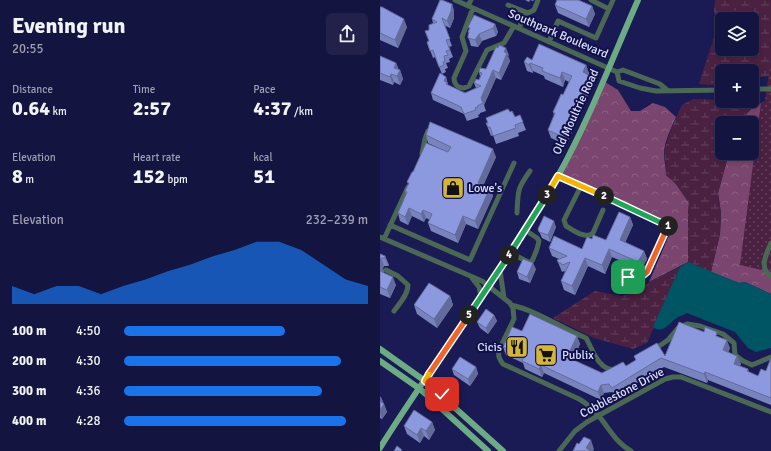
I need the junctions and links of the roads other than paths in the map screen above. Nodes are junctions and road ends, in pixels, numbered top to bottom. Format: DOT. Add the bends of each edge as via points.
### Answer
graph roads {
  1 [pos="455,0"];
  2 [pos="471,0"];
  3 [pos="538,0"];
  4 [pos="591,0"];
  5 [pos="613,0"];
  6 [pos="638,0"];
  7 [pos="508,5"];
  8 [pos="471,7"];
  9 [pos="609,9"];
  10 [pos="526,13"];
  11 [pos="516,27"];
  12 [pos="549,42"];
  13 [pos="609,67"];
  14 [pos="617,72"];
  15 [pos="759,89"];
  16 [pos="771,89"];
  17 [pos="667,90"];
  18 [pos="715,90"];
  19 [pos="430,126"];
  20 [pos="419,161"];
  21 [pos="514,164"];
  22 [pos="530,171"];
  23 [pos="558,176"];
  24 [pos="411,178"];
  25 [pos="581,186"];
  26 [pos="603,210"];
  27 [pos="517,212"];
  28 [pos="390,225"];
  29 [pos="668,226"];
  30 [pos="674,228"];
  31 [pos="525,230"];
  32 [pos="382,238"];
  33 [pos="771,243"];
  34 [pos="511,252"];
  35 [pos="500,269"];
  36 [pos="386,270"];
  37 [pos="626,275"];
  38 [pos="771,276"];
  39 [pos="471,277"];
  40 [pos="488,286"];
  41 [pos="482,296"];
  42 [pos="504,298"];
  43 [pos="511,305"];
  44 [pos="394,311"];
  45 [pos="380,349"];
  46 [pos="650,352"];
  47 [pos="771,358"];
  48 [pos="380,361"];
  49 [pos="621,368"];
  50 [pos="425,381"];
  51 [pos="420,389"];
  52 [pos="771,412"];
  53 [pos="599,416"];
  54 [pos="380,448"];
  55 [pos="623,449"];
  56 [pos="488,451"];
  57 [pos="503,451"];
  58 [pos="559,451"];
  59 [pos="631,451"];
  1 -- 8 [label="street, Southpark Boulevard"];
  2 -- 8 [label="street"];
  3 -- 10 [label="street" via="534,10"];
  4 -- 9 [label="street"];
  5 -- 9 [label="street"];
  6 -- 13 [label="main road, Old Moultrie Road"];
  7 -- 10 [label="street"];
  8 -- 11 [label="street, Southpark Boulevard"];
  8 -- 11 [label="street" via="462,37 466,51 454,78 458,87 469,86 487,50 504,42"];
  9 -- 12 [label="street" via="596,38 558,21"];
  10 -- 11 [label="street"];
  11 -- 12 [label="street, Southpark Boulevard"];
  12 -- 13 [label="street, Southpark Boulevard"];
  13 -- 14 [label="street, Southpark Boulevard"];
  13 -- 23 [label="main road, Old Moultrie Road"];
  14 -- 17 [label="street" via="623,70 660,84"];
  14 -- 17 [label="street" via="619,81 640,88"];
  15 -- 16 [label="street"];
  17 -- 18 [label="street"];
  19 -- 20 [label="street"];
  21 -- 28 [label="street" via="470,260"];
  22 -- 27 [label="street" via="520,185"];
  23 -- 25 [label="street"];
  23 -- 31 [label="main road, Old Moultrie Road"];
  24 -- 28 [label="street"];
  25 -- 26 [label="street" via="564,220 566,226 583,235 591,235"];
  25 -- 29 [label="street"];
  28 -- 32 [label="street"];
  29 -- 30 [label="street"];
  29 -- 37 [label="street" via="647,272 637,278"];
  31 -- 34 [label="main road, Old Moultrie Road"];
  31 -- 34 [label="street" via="539,241 533,259 528,262"];
  32 -- 39 [label="street"];
  33 -- 38 [label="street" via="764,267"];
  34 -- 35 [label="main road, Old Moultrie Road"];
  35 -- 40 [label="main road, Old Moultrie Road"];
  35 -- 42 [label="street"];
  36 -- 44 [label="street" via="408,285 405,295"];
  39 -- 40 [label="street"];
  39 -- 41 [label="street"];
  40 -- 41 [label="main road, Old Moultrie Road"];
  40 -- 42 [label="street"];
  41 -- 50 [label="main road, Old Moultrie Road"];
  42 -- 43 [label="street"];
  43 -- 49 [label="street" via="523,308 586,338 596,360 610,370"];
  43 -- 53 [label="street" via="514,319 499,350 503,364 579,399"];
  45 -- 50 [label="main road"];
  46 -- 47 [label="street" via="668,340 678,328 688,324 723,334 734,343 736,355 752,365"];
  48 -- 51 [label="main road"];
  50 -- 51 [label="main road, Old Moultrie Road"];
  50 -- 57 [label="main road"];
  51 -- 54 [label="main road, Old Moultrie Road"];
  51 -- 56 [label="main road"];
  52 -- 53 [label="street, Cobblestone Drive" via="682,377 673,377 665,378"];
  53 -- 55 [label="street"];
  53 -- 58 [label="street, Cobblestone Drive" via="575,431"];
  55 -- 59 [label="street"];
}
